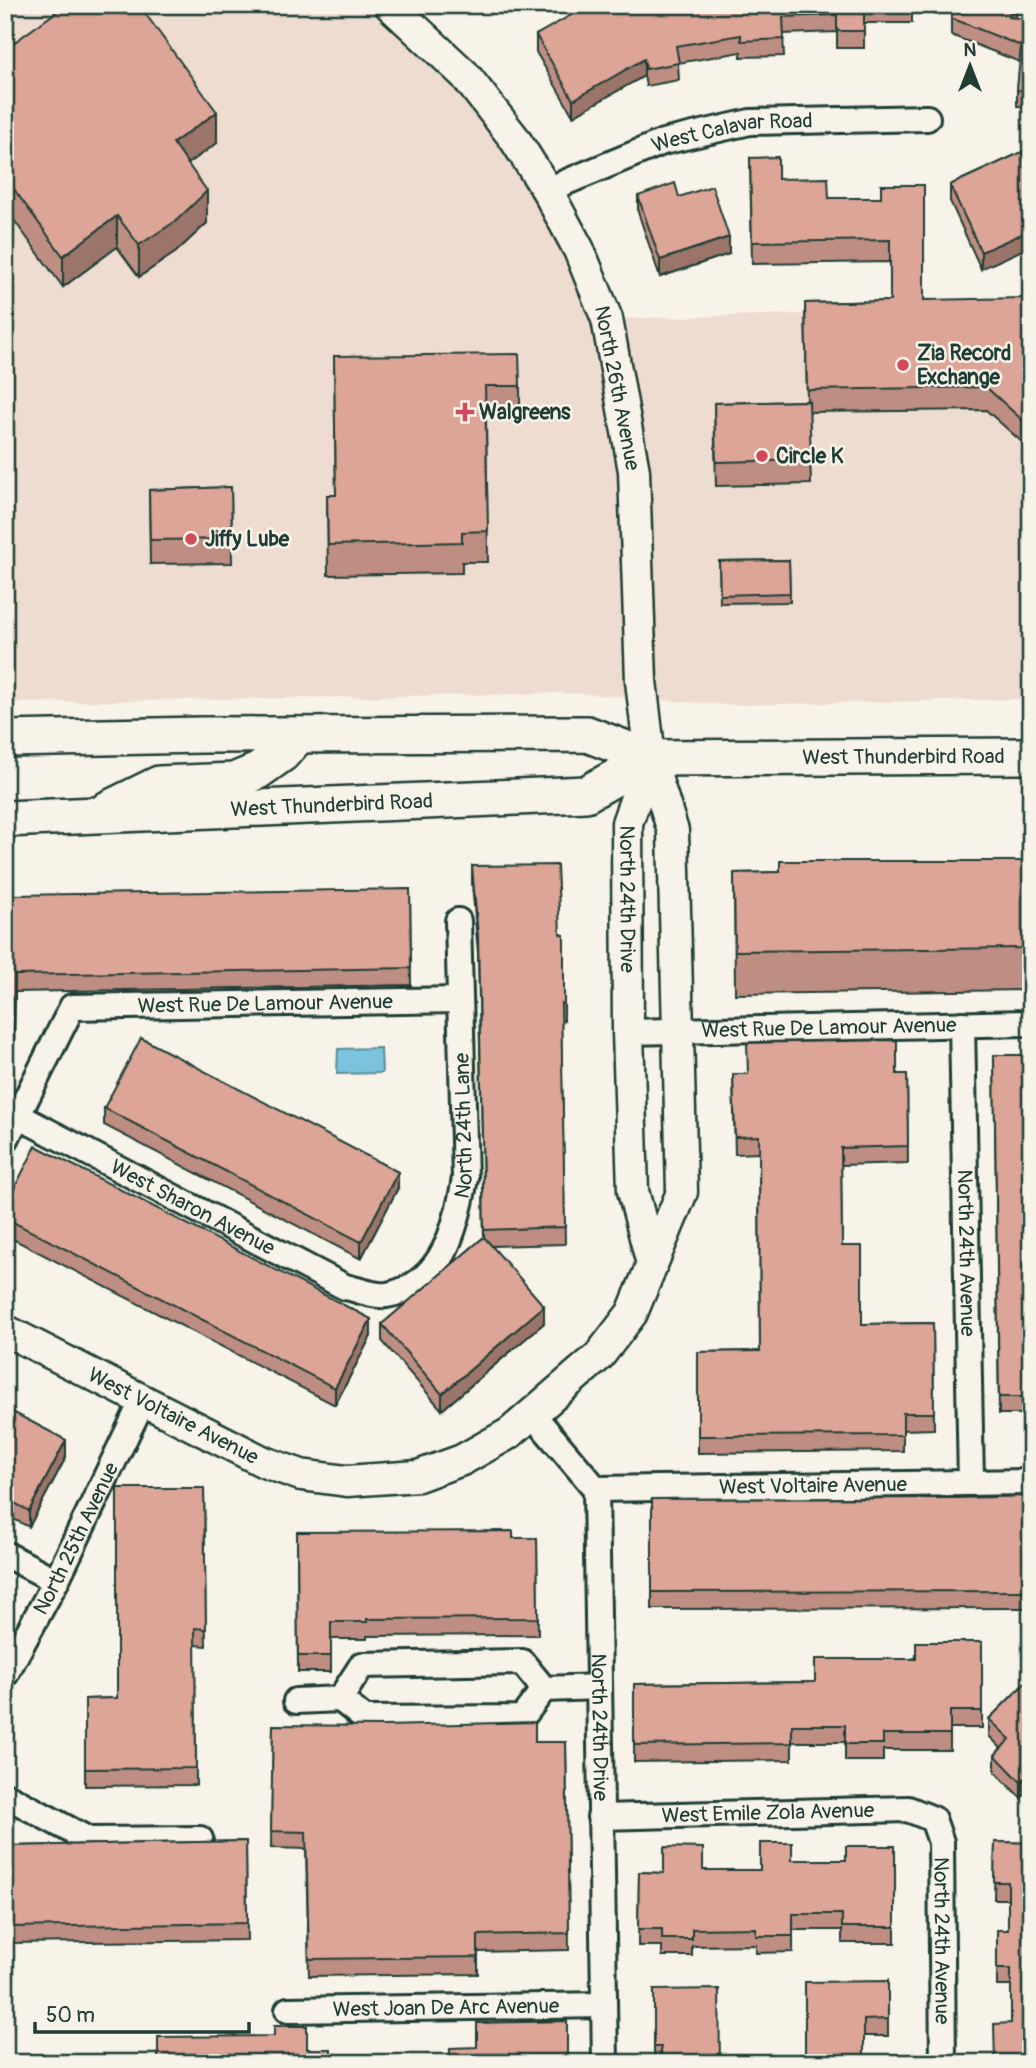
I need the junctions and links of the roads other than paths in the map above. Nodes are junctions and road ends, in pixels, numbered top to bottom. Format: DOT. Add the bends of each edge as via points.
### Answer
graph roads {
  1 [pos="390,5"];
  2 [pos="927,118"];
  3 [pos="547,190"];
  4 [pos="299,735"];
  5 [pos="5,739"];
  6 [pos="1031,756"];
  7 [pos="650,758"];
  8 [pos="97,815"];
  9 [pos="5,819"];
  10 [pos="458,921"];
  11 [pos="460,1000"];
  12 [pos="1031,1023"];
  13 [pos="962,1024"];
  14 [pos="679,1030"];
  15 [pos="628,1031"];
  16 [pos="12,1112"];
  17 [pos="5,1141"];
  18 [pos="652,1264"];
  19 [pos="385,1295"];
  20 [pos="5,1330"];
  21 [pos="143,1400"];
  22 [pos="534,1416"];
  23 [pos="347,1481"];
  24 [pos="971,1482"];
  25 [pos="1031,1482"];
  26 [pos="596,1489"];
  27 [pos="5,1554"];
  28 [pos="57,1581"];
  29 [pos="5,1675"];
  30 [pos="599,1687"];
  31 [pos="544,1689"];
  32 [pos="341,1699"];
  33 [pos="296,1701"];
  34 [pos="5,1795"];
  35 [pos="600,1817"];
  36 [pos="933,1819"];
  37 [pos="200,1839"];
  38 [pos="604,2005"];
  39 [pos="288,2010"];
  40 [pos="605,2063"];
  41 [pos="943,2063"];
  1 -- 3 [label="street, North 26th Avenue" via="465,75"];
  2 -- 3 [label="street, West Calavar Road" via="750,122 663,142"];
  3 -- 7 [label="street, North 26th Avenue" via="595,285 607,319 621,393 634,471 641,681"];
  4 -- 5 [label="main road, West Thunderbird Road"];
  4 -- 7 [label="main road, West Thunderbird Road" via="587,734"];
  4 -- 8 [label="main road" via="258,771 234,780 159,784"];
  6 -- 7 [label="main road, West Thunderbird Road"];
  7 -- 8 [label="main road, West Thunderbird Road" via="586,794"];
  7 -- 14 [label="street, North 24th Drive" via="673,831"];
  7 -- 15 [label="street, North 24th Drive" via="627,823"];
  8 -- 9 [label="main road, West Thunderbird Road"];
  10 -- 11 [label="street, North 24th Lane"];
  11 -- 16 [label="street, West Rue De Lamour Avenue" via="72,1007"];
  11 -- 19 [label="street, North 24th Lane" via="465,1178 459,1216 440,1263 413,1286"];
  12 -- 13 [label="street, West Rue De Lamour Avenue"];
  13 -- 14 [label="street, West Rue De Lamour Avenue"];
  13 -- 24 [label="street, North 24th Avenue"];
  14 -- 15 [label="street, West Rue De Lamour Avenue"];
  14 -- 18 [label="street, North 24th Drive" via="682,1192"];
  15 -- 18 [label="street, North 24th Drive" via="633,1191"];
  16 -- 17 [label="street"];
  16 -- 19 [label="street, West Sharon Avenue" via="345,1287"];
  18 -- 22 [label="street, North 24th Drive" via="632,1313 599,1356"];
  20 -- 21 [label="street, West Voltaire Avenue"];
  21 -- 23 [label="street, West Voltaire Avenue" via="264,1462 301,1475"];
  21 -- 28 [label="street, North 25th Avenue"];
  22 -- 23 [label="street, North 24th Drive" via="462,1460 418,1476"];
  22 -- 26 [label="street"];
  24 -- 25 [label="street, West Voltaire Avenue"];
  24 -- 26 [label="street, West Voltaire Avenue"];
  26 -- 30 [label="street, North 24th Drive"];
  27 -- 28 [label="street"];
  28 -- 29 [label="street, North 25th Avenue"];
  30 -- 31 [label="street"];
  30 -- 35 [label="street, North 24th Drive"];
  31 -- 32 [label="street" via="522,1717 365,1719"];
  31 -- 32 [label="street" via="522,1662 362,1665"];
  32 -- 33 [label="street"];
  34 -- 37 [label="street" via="89,1840"];
  35 -- 36 [label="street, West Emile Zola Avenue" via="908,1809"];
  35 -- 38 [label="street, North 24th Drive"];
  36 -- 41 [label="street, North 24th Avenue" via="941,1842"];
  38 -- 39 [label="street, West Joan De Arc Avenue"];
  38 -- 40 [label="street, North 24th Drive"];
}
